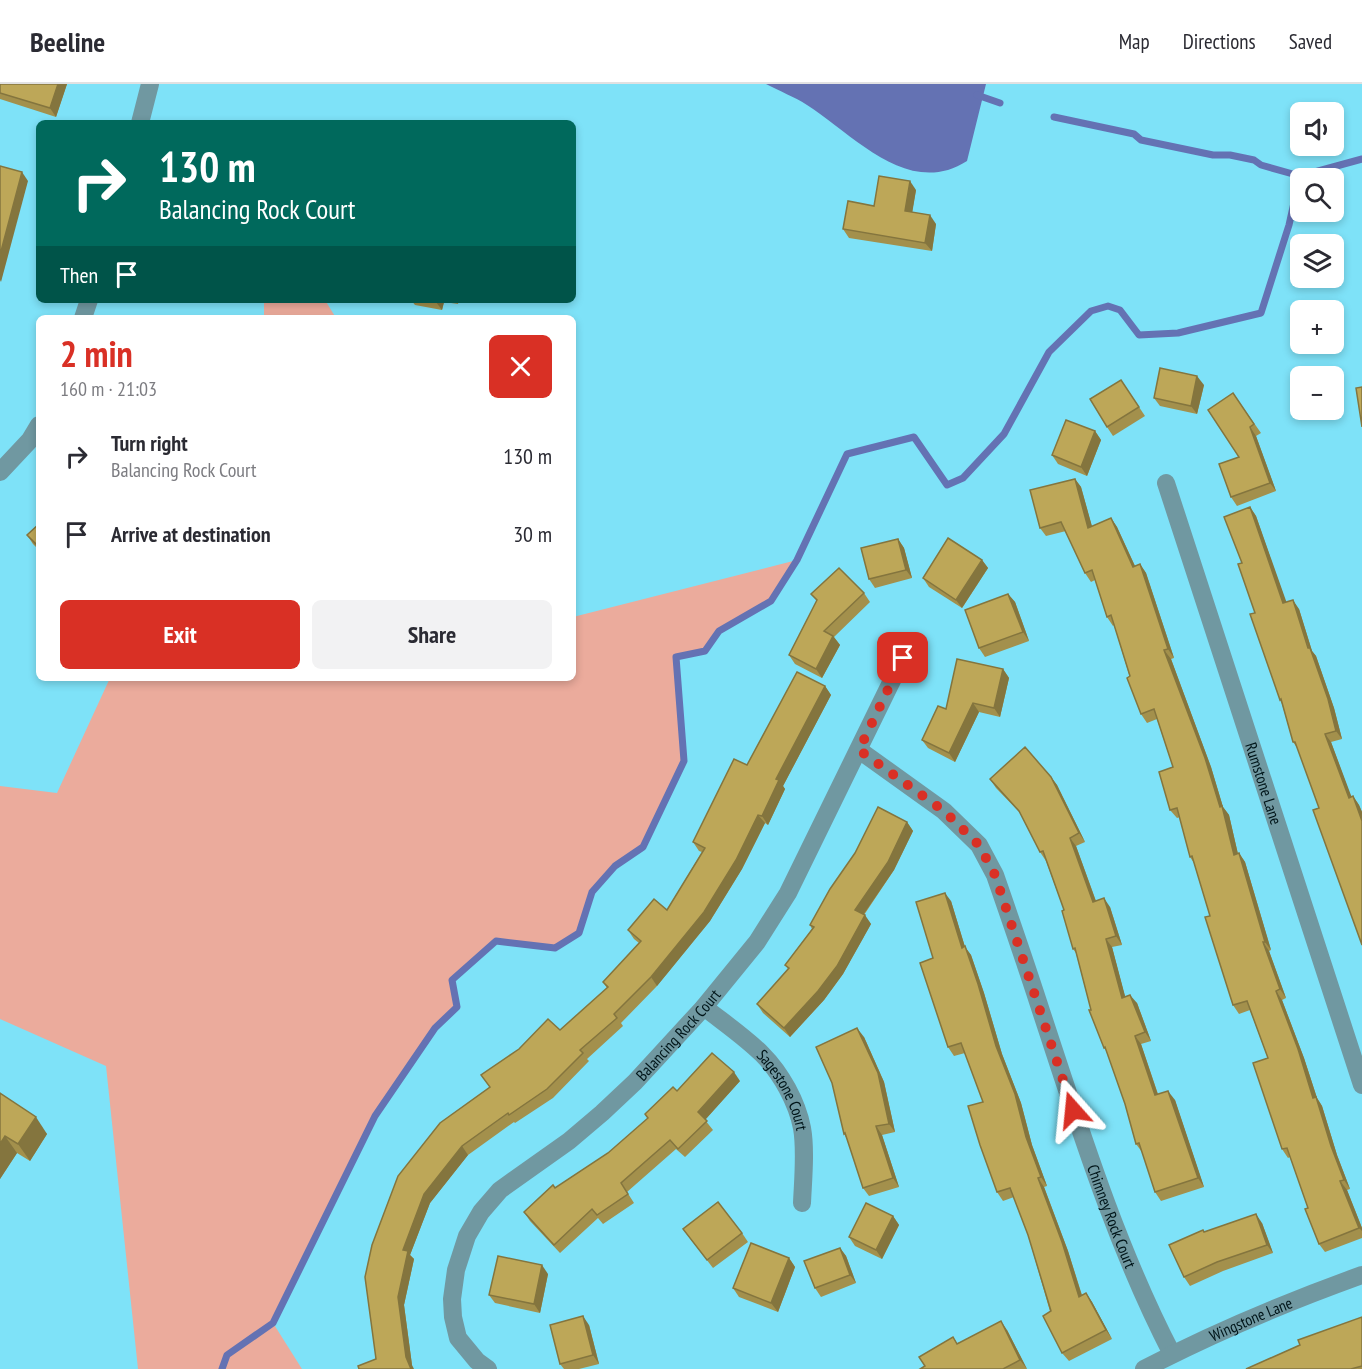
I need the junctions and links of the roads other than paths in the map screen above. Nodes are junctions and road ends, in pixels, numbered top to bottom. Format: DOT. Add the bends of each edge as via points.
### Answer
graph roads {
  1 [pos="150,84"];
  2 [pos="141,120"];
  3 [pos="36,430"];
  4 [pos="0,472"];
  5 [pos="1166,483"];
  6 [pos="903,658"];
  7 [pos="859,750"];
  8 [pos="704,1007"];
  9 [pos="1362,1085"];
  10 [pos="802,1203"];
  11 [pos="1362,1275"];
  12 [pos="1172,1354"];
  13 [pos="488,1369"];
  14 [pos="1144,1369"];
  1 -- 2 [label="street"];
  3 -- 4 [label="street"];
  5 -- 9 [label="street, Rumstone Lane"];
  6 -- 7 [label="street, Balancing Rock Court"];
  7 -- 8 [label="street, Balancing Rock Court" via="774,917"];
  7 -- 12 [label="street, Chimney Rock Court" via="944,811 979,845 995,875 1115,1230"];
  8 -- 10 [label="street, Sagestone Court" via="762,1054 780,1076 802,1128"];
  8 -- 13 [label="street, Balancing Rock Court" via="602,1113 500,1190 481,1212 467,1236 452,1299 458,1338"];
  11 -- 12 [label="street, Wingstone Lane" via="1292,1300"];
  12 -- 14 [label="street, Wingstone Lane"];
}
